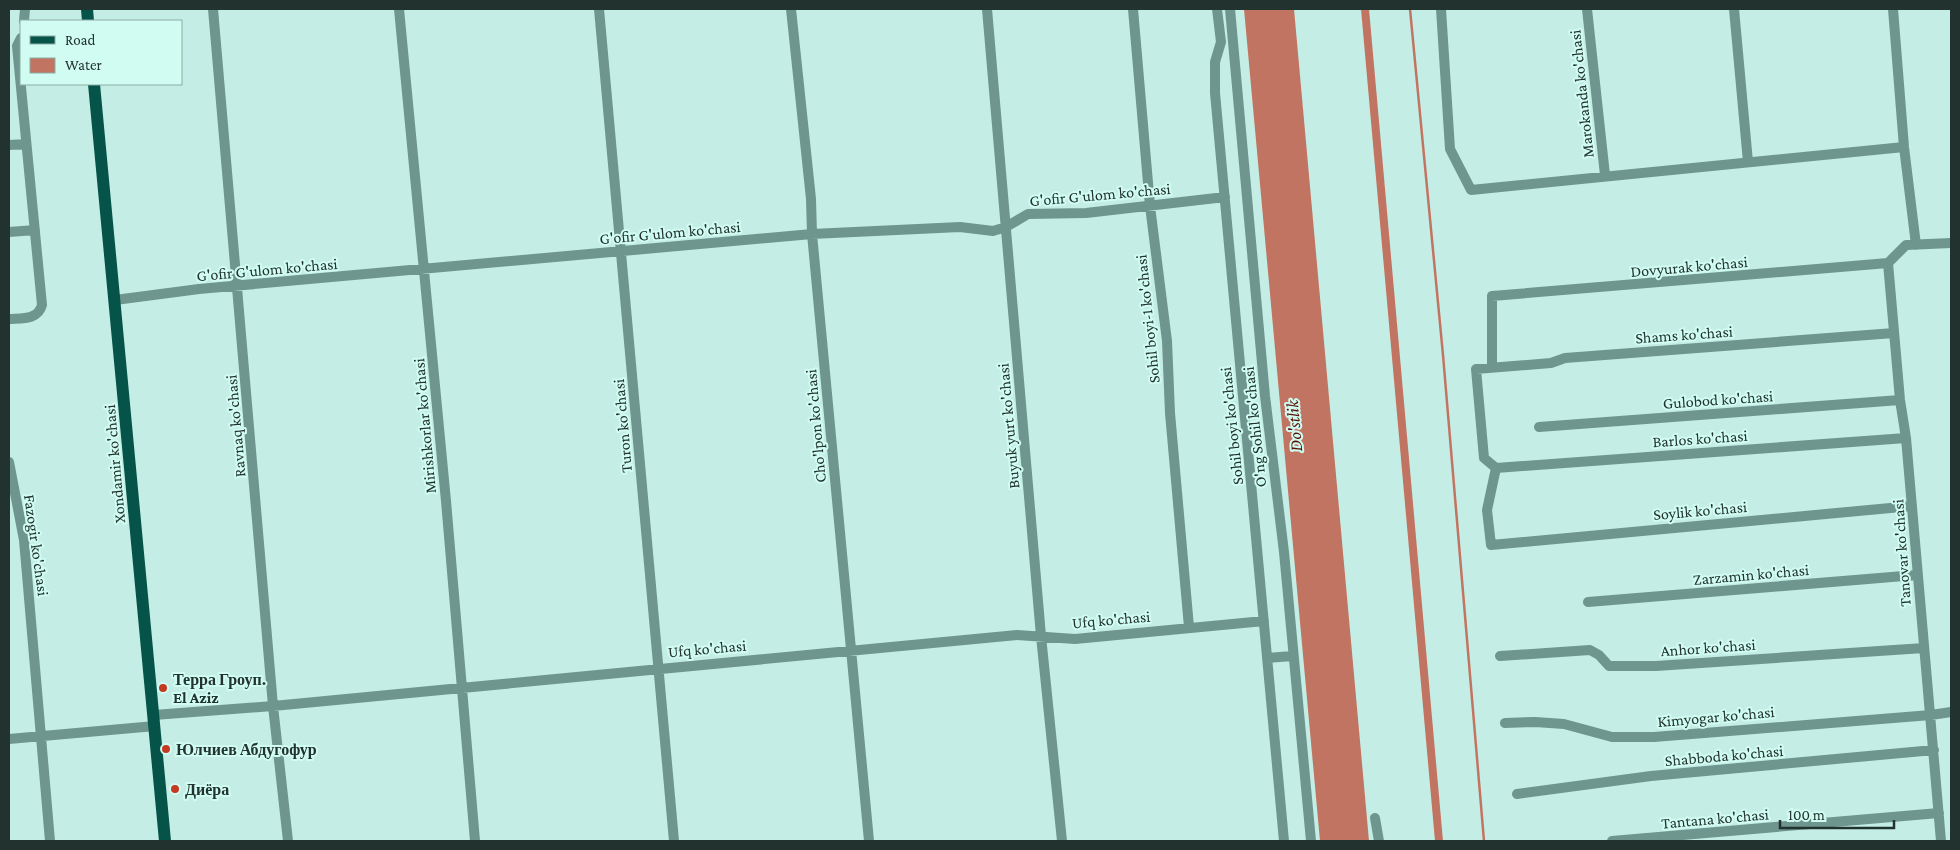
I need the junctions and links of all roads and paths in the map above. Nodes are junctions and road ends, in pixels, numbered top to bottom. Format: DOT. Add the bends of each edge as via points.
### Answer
graph roads {
  1 [pos="213,9"];
  2 [pos="399,9"];
  3 [pos="599,9"];
  4 [pos="791,9"];
  5 [pos="987,9"];
  6 [pos="1133,9"];
  7 [pos="1217,9"];
  8 [pos="1230,9"];
  9 [pos="1441,9"];
  10 [pos="1587,9"];
  11 [pos="1734,9"];
  12 [pos="1893,9"];
  13 [pos="17,44"];
  14 [pos="20,77"];
  15 [pos="21,85"];
  16 [pos="94,85"];
  17 [pos="26,144"];
  18 [pos="9,145"];
  19 [pos="1904,147"];
  20 [pos="1748,162"];
  21 [pos="1605,175"];
  22 [pos="1225,198"];
  23 [pos="1150,206"];
  24 [pos="1006,227"];
  25 [pos="36,230"];
  26 [pos="9,232"];
  27 [pos="812,234"];
  28 [pos="1951,243"];
  29 [pos="1916,245"];
  30 [pos="622,251"];
  31 [pos="1888,263"];
  32 [pos="424,270"];
  33 [pos="238,287"];
  34 [pos="115,300"];
  35 [pos="9,320"];
  36 [pos="1894,333"];
  37 [pos="1492,366"];
  38 [pos="1900,400"];
  39 [pos="1539,428"];
  40 [pos="1906,438"];
  41 [pos="9,462"];
  42 [pos="1496,468"];
  43 [pos="1912,506"];
  44 [pos="1916,575"];
  45 [pos="1588,602"];
  46 [pos="1264,621"];
  47 [pos="1189,627"];
  48 [pos="1041,636"];
  49 [pos="1924,648"];
  50 [pos="852,650"];
  51 [pos="1292,656"];
  52 [pos="1500,656"];
  53 [pos="1268,658"];
  54 [pos="660,668"];
  55 [pos="462,688"];
  56 [pos="273,706"];
  57 [pos="1951,712"];
  58 [pos="1931,715"];
  59 [pos="154,721"];
  60 [pos="1505,723"];
  61 [pos="40,736"];
  62 [pos="9,739"];
  63 [pos="1934,750"];
  64 [pos="1517,794"];
  65 [pos="1939,813"];
  66 [pos="1375,818"];
  67 [pos="50,841"];
  68 [pos="165,841"];
  69 [pos="288,841"];
  70 [pos="475,841"];
  71 [pos="674,841"];
  72 [pos="869,841"];
  73 [pos="1062,841"];
  74 [pos="1284,841"];
  75 [pos="1311,841"];
  76 [pos="1379,841"];
  77 [pos="1612,841"];
  78 [pos="1941,841"];
  1 -- 33 [label="street, Ravnaq ko'chasi"];
  2 -- 32 [label="street, Mirishkorlar ko'chasi"];
  3 -- 30 [label="street, Turon ko'chasi"];
  4 -- 27 [label="street, Cho'lpon ko'chasi"];
  5 -- 24 [label="street, Buyuk yurt ko'chasi"];
  6 -- 23 [label="street, Sohil boyi-1 ko'chasi"];
  7 -- 22 [label="street, Sohil boyi ko'chasi" via="1221,42 1215,62 1215,93"];
  8 -- 51 [label="street, O'ng Sohil ko'chasi"];
  9 -- 21 [label="street" via="1450,149 1471,190"];
  10 -- 21 [label="street, Marokanda ko'chasi"];
  11 -- 20 [label="street"];
  12 -- 19 [label="street"];
  13 -- 14 [label="street"];
  15 -- 17 [label="street"];
  16 -- 34 [label="main road, Xondamir ko'chasi"];
  17 -- 18 [label="street"];
  17 -- 25 [label="street"];
  19 -- 20 [label="street"];
  19 -- 29 [label="street"];
  20 -- 21 [label="street"];
  22 -- 23 [label="street, G'ofir G'ulom ko'chasi"];
  22 -- 46 [label="street, Sohil boyi ko'chasi"];
  23 -- 24 [label="street, G'ofir G'ulom ko'chasi" via="1086,213 1028,214"];
  23 -- 47 [label="street, Sohil boyi-1 ko'chasi" via="1167,341 1170,413"];
  24 -- 27 [label="street, G'ofir G'ulom ko'chasi" via="993,231 960,227"];
  24 -- 48 [label="street, Buyuk yurt ko'chasi"];
  25 -- 26 [label="street"];
  25 -- 35 [label="street" via="41,310 34,317"];
  27 -- 30 [label="street, G'ofir G'ulom ko'chasi"];
  27 -- 50 [label="street, Cho'lpon ko'chasi"];
  28 -- 29 [label="street"];
  29 -- 31 [label="street" via="1906,245"];
  30 -- 32 [label="street, G'ofir G'ulom ko'chasi"];
  30 -- 54 [label="street, Turon ko'chasi" via="654,636"];
  31 -- 36 [label="street, Tanovar ko'chasi"];
  31 -- 37 [label="street, Dovyurak ko'chasi" via="1492,296"];
  32 -- 33 [label="street, G'ofir G'ulom ko'chasi"];
  32 -- 55 [label="street, Mirishkorlar ko'chasi"];
  33 -- 34 [label="street, G'ofir G'ulom ko'chasi"];
  33 -- 56 [label="street, Ravnaq ko'chasi"];
  34 -- 59 [label="main road, Xondamir ko'chasi"];
  36 -- 37 [label="street, Shams ko'chasi"];
  36 -- 38 [label="street, Tanovar ko'chasi"];
  37 -- 42 [label="street, Shams ko'chasi" via="1476,369 1484,458"];
  38 -- 39 [label="street, Gulobod ko'chasi"];
  38 -- 40 [label="street, Tanovar ko'chasi"];
  40 -- 42 [label="street, Barlos ko'chasi"];
  40 -- 43 [label="street, Tanovar ko'chasi"];
  41 -- 61 [label="street, Fazogir ko'chasi" via="24,540"];
  42 -- 43 [label="street, Soylik ko'chasi" via="1487,510 1491,545"];
  43 -- 44 [label="street, Tanovar ko'chasi"];
  44 -- 45 [label="street, Zarzamin ko'chasi"];
  44 -- 49 [label="street, Tanovar ko'chasi"];
  46 -- 47 [label="street, Ufq ko'chasi"];
  46 -- 53 [label="street, Sohil boyi ko'chasi"];
  47 -- 48 [label="street, Ufq ko'chasi" via="1075,639"];
  48 -- 50 [label="street, Ufq ko'chasi" via="1017,634"];
  48 -- 73 [label="street, Buyuk yurt ko'chasi"];
  49 -- 52 [label="street, Anhor ko'chasi" via="1656,666 1608,666 1590,650"];
  49 -- 58 [label="street, Tanovar ko'chasi"];
  50 -- 54 [label="street, Ufq ko'chasi"];
  50 -- 72 [label="street, Cho'lpon ko'chasi"];
  51 -- 53 [label="street"];
  51 -- 75 [label="street, O'ng Sohil ko'chasi"];
  53 -- 74 [label="street, Sohil boyi ko'chasi"];
  54 -- 55 [label="street, Ufq ko'chasi"];
  54 -- 71 [label="street, Turon ko'chasi"];
  55 -- 56 [label="street, Ufq ko'chasi"];
  55 -- 70 [label="street, Mirishkorlar ko'chasi"];
  56 -- 59 [label="street, Ufq ko'chasi"];
  56 -- 69 [label="street, Ravnaq ko'chasi"];
  57 -- 58 [label="street, Kimyogar ko'chasi"];
  58 -- 60 [label="street, Kimyogar ko'chasi" via="1654,737 1612,737 1564,724"];
  58 -- 63 [label="street, Tanovar ko'chasi"];
  59 -- 61 [label="street, Ufq ko'chasi"];
  59 -- 68 [label="main road, Xondamir ko'chasi"];
  61 -- 62 [label="street, Ufq ko'chasi"];
  61 -- 67 [label="street, Fazogir ko'chasi"];
  63 -- 64 [label="street, Shabboda ko'chasi" via="1651,776"];
  63 -- 65 [label="street, Tanovar ko'chasi"];
  65 -- 77 [label="street, Tantana ko'chasi"];
  65 -- 78 [label="street, Tanovar ko'chasi"];
  66 -- 76 [label="street"];
}
